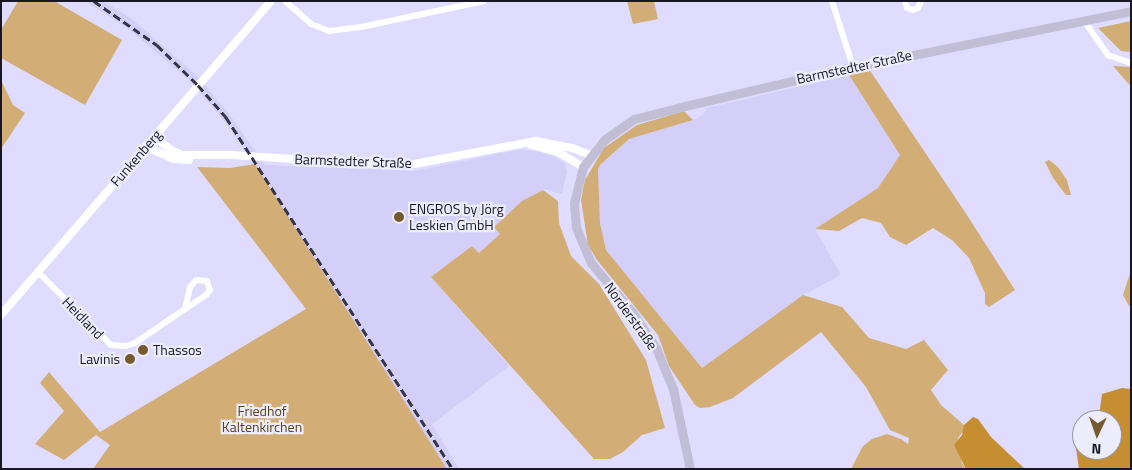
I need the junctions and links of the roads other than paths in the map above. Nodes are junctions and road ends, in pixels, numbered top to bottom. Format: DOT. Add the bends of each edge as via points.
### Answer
graph roads {
  1 [pos="271,1"];
  2 [pos="285,1"];
  3 [pos="484,1"];
  4 [pos="832,1"];
  5 [pos="905,1"];
  6 [pos="921,1"];
  7 [pos="1131,11"];
  8 [pos="1084,20"];
  9 [pos="1131,63"];
  10 [pos="853,67"];
  11 [pos="154,137"];
  12 [pos="522,143"];
  13 [pos="146,147"];
  14 [pos="590,155"];
  15 [pos="213,156"];
  16 [pos="583,167"];
  17 [pos="38,272"];
  18 [pos="185,309"];
  19 [pos="1,315"];
  20 [pos="690,469"];
  1 -- 11 [label="street, Funkenberg"];
  2 -- 3 [label="street" via="311,24 329,31 361,28"];
  4 -- 10 [label="street"];
  5 -- 6 [label="street" via="912,10 918,8"];
  7 -- 8 [label="main road, Barmstedter Straße"];
  8 -- 9 [label="street" via="1108,55"];
  8 -- 10 [label="main road, Barmstedter Straße"];
  10 -- 14 [label="main road, Barmstedter Straße" via="634,119 604,140"];
  11 -- 13 [label="street, Funkenberg"];
  11 -- 15 [label="street, Barmstedter Straße" via="182,155"];
  12 -- 14 [label="street, Barmstedter Straße" via="550,142"];
  12 -- 15 [label="street, Barmstedter Straße" via="414,164"];
  12 -- 16 [label="street, Barmstedter Straße" via="558,152"];
  13 -- 15 [label="street, Barmstedter Straße" via="174,159"];
  13 -- 17 [label="street, Funkenberg"];
  14 -- 16 [label="main road, Barmstedter Straße"];
  16 -- 20 [label="main road, Norderstraße" via="574,203 576,227 591,263 633,313 656,348 673,389"];
  17 -- 18 [label="street, Heidland" via="111,345 135,343"];
  17 -- 19 [label="street, Funkenberg"];
  18 -- 18 [label="street, Heidland" via="190,287 196,280 207,280 210,290"];
}
